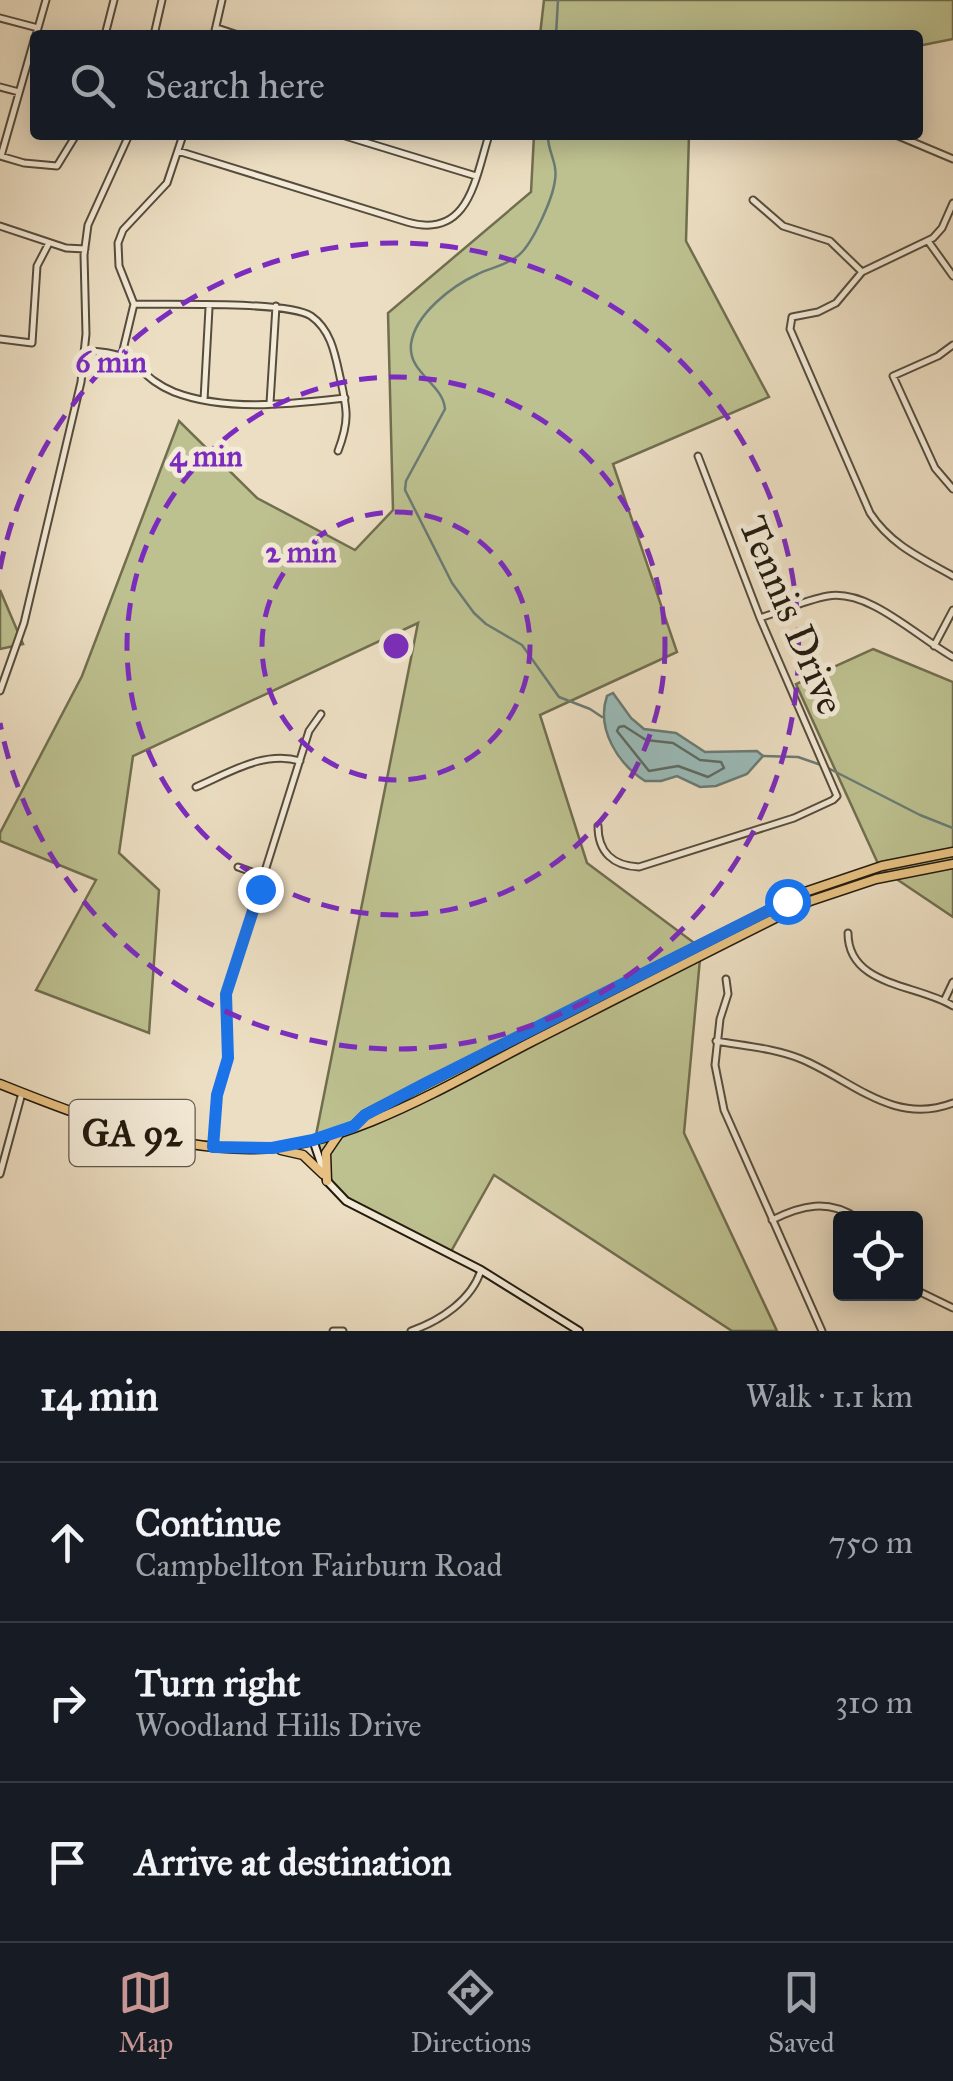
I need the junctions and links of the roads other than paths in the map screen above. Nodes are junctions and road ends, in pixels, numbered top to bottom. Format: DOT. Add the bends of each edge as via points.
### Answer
graph roads {
  1 [pos="46,0"];
  2 [pos="114,0"];
  3 [pos="162,0"];
  4 [pos="222,0"];
  5 [pos="0,18"];
  6 [pos="30,30"];
  7 [pos="37,30"];
  8 [pos="106,30"];
  9 [pos="155,30"];
  10 [pos="215,30"];
  11 [pos="30,54"];
  12 [pos="0,87"];
  13 [pos="19,92"];
  14 [pos="73,140"];
  15 [pos="127,140"];
  16 [pos="181,140"];
  17 [pos="358,140"];
  18 [pos="487,140"];
  19 [pos="908,140"];
  20 [pos="178,150"];
  21 [pos="0,156"];
  22 [pos="953,158"];
  23 [pos="476,176"];
  24 [pos="753,200"];
  25 [pos="953,203"];
  26 [pos="0,226"];
  27 [pos="928,240"];
  28 [pos="48,243"];
  29 [pos="85,249"];
  30 [pos="862,272"];
  31 [pos="953,276"];
  32 [pos="134,304"];
  33 [pos="276,306"];
  34 [pos="210,307"];
  35 [pos="0,339"];
  36 [pos="953,345"];
  37 [pos="85,351"];
  38 [pos="122,354"];
  39 [pos="345,398"];
  40 [pos="204,400"];
  41 [pos="270,403"];
  42 [pos="338,451"];
  43 [pos="698,456"];
  44 [pos="953,489"];
  45 [pos="953,576"];
  46 [pos="953,610"];
  47 [pos="760,618"];
  48 [pos="934,646"];
  49 [pos="953,658"];
  50 [pos="0,691"];
  51 [pos="321,714"];
  52 [pos="300,761"];
  53 [pos="196,786"];
  54 [pos="598,826"];
  55 [pos="953,852"];
  56 [pos="953,864"];
  57 [pos="238,867"];
  58 [pos="264,876"];
  59 [pos="848,933"];
  60 [pos="726,978"];
  61 [pos="953,982"];
  62 [pos="944,1001"];
  63 [pos="953,1006"];
  64 [pos="716,1041"];
  65 [pos="0,1084"];
  66 [pos="22,1093"];
  67 [pos="953,1103"];
  68 [pos="354,1126"];
  69 [pos="313,1140"];
  70 [pos="213,1147"];
  71 [pos="272,1148"];
  72 [pos="0,1174"];
  73 [pos="327,1181"];
  74 [pos="840,1211"];
  75 [pos="772,1220"];
  76 [pos="481,1270"];
  77 [pos="923,1293"];
  78 [pos="953,1308"];
  79 [pos="333,1331"];
  80 [pos="343,1331"];
  81 [pos="412,1331"];
  82 [pos="580,1331"];
  83 [pos="822,1331"];
  1 -- 7 [label="street"];
  2 -- 8 [label="street"];
  3 -- 9 [label="street"];
  4 -- 10 [label="street"];
  5 -- 6 [label="street"];
  11 -- 13 [label="street"];
  12 -- 13 [label="street"];
  13 -- 21 [label="street"];
  14 -- 21 [label="street" via="57,166"];
  15 -- 29 [label="street" via="96,202"];
  16 -- 20 [label="street"];
  17 -- 23 [label="street"];
  18 -- 23 [label="street"];
  19 -- 22 [label="street"];
  20 -- 23 [label="street" via="420,226 458,214"];
  20 -- 32 [label="street" via="161,192 132,218 118,243"];
  24 -- 30 [label="street" via="783,226 830,241"];
  25 -- 27 [label="street"];
  26 -- 28 [label="street"];
  27 -- 30 [label="street"];
  27 -- 31 [label="street"];
  28 -- 29 [label="street"];
  28 -- 35 [label="street" via="38,266 32,342"];
  29 -- 37 [label="street"];
  30 -- 45 [label="street" via="836,303 792,318 790,329 870,513 900,547"];
  32 -- 34 [label="street"];
  32 -- 38 [label="street"];
  33 -- 34 [label="street"];
  33 -- 39 [label="street" via="310,315 321,326 335,351"];
  33 -- 41 [label="street"];
  34 -- 40 [label="street"];
  36 -- 44 [label="street" via="892,376 934,468"];
  37 -- 38 [label="street"];
  37 -- 50 [label="street" via="24,623"];
  38 -- 40 [label="street" via="160,385"];
  39 -- 41 [label="street"];
  39 -- 42 [label="street" via="349,416"];
  40 -- 41 [label="street"];
  43 -- 47 [label="street, Tennis Drive"];
  46 -- 48 [label="street"];
  47 -- 48 [label="street" via="826,596 855,596"];
  47 -- 54 [label="street, Tennis Drive" via="837,796 794,818 639,867 608,856"];
  48 -- 49 [label="street"];
  51 -- 52 [label="street"];
  52 -- 53 [label="street" via="267,757"];
  52 -- 58 [label="street"];
  55 -- 68 [label="main road, GA 92" via="882,866 805,892 424,1084"];
  56 -- 68 [label="main road, GA 92" via="876,878 810,902 392,1113"];
  57 -- 58 [label="street"];
  58 -- 70 [label="street" via="226,994 228,1058"];
  59 -- 62 [label="street" via="851,954 873,976"];
  60 -- 64 [label="street"];
  61 -- 62 [label="street"];
  62 -- 63 [label="street"];
  64 -- 67 [label="street" via="796,1057 891,1107 926,1110"];
  64 -- 75 [label="street" via="724,1110"];
  65 -- 66 [label="main road, GA 92"];
  66 -- 70 [label="main road, GA 92" via="116,1129"];
  66 -- 72 [label="street"];
  68 -- 69 [label="main road, GA 92"];
  68 -- 73 [label="main road" via="328,1146"];
  69 -- 71 [label="main road, GA 92"];
  69 -- 73 [label="main road"];
  70 -- 71 [label="main road, GA 92"];
  71 -- 73 [label="main road" via="303,1154"];
  73 -- 76 [label="main road" via="346,1202"];
  74 -- 75 [label="street" via="808,1205"];
  75 -- 83 [label="street"];
  76 -- 81 [label="street" via="454,1308"];
  76 -- 82 [label="main road"];
  77 -- 78 [label="street"];
  79 -- 80 [label="street"];
}
